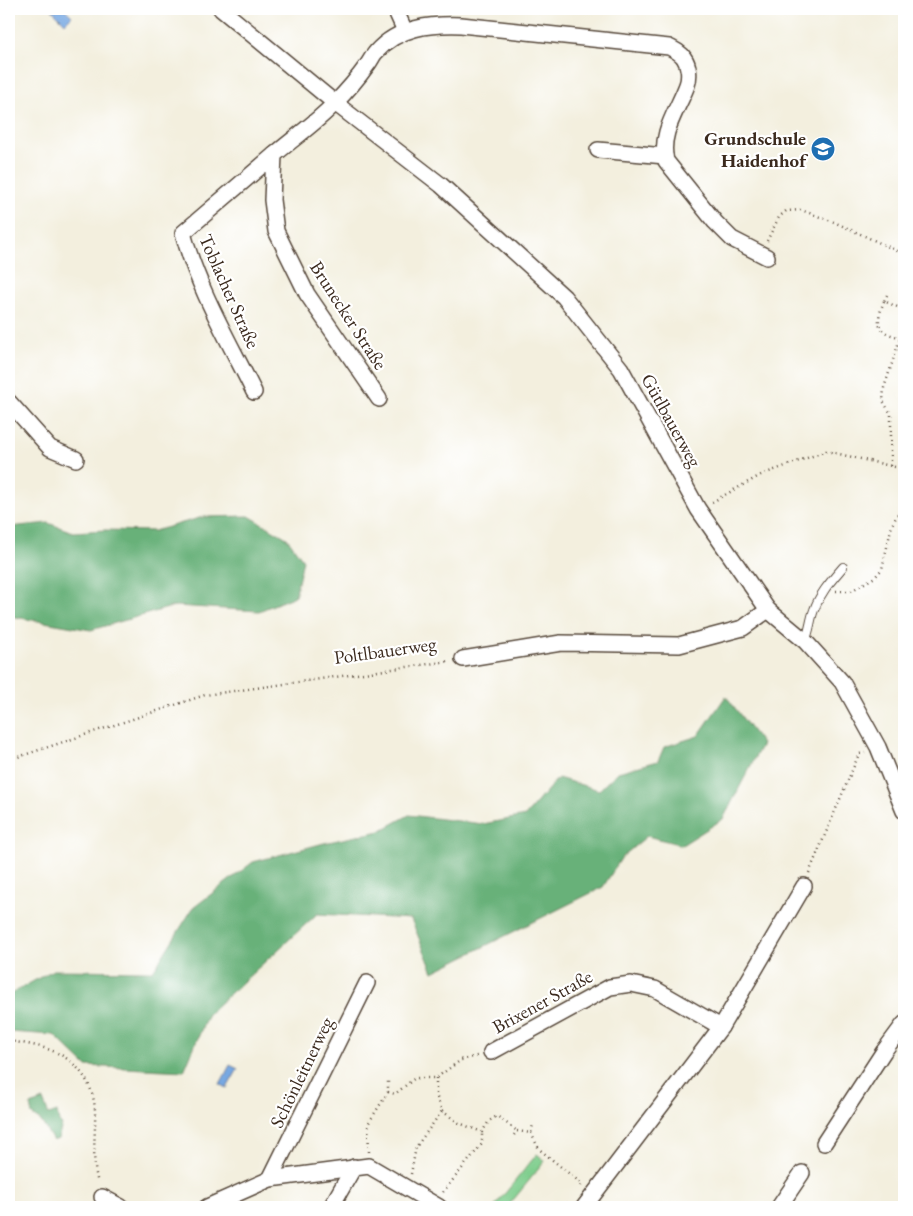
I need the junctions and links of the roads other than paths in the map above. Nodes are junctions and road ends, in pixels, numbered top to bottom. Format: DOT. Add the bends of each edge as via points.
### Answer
graph roads {
  1 [pos="221,9"];
  2 [pos="394,9"];
  3 [pos="404,31"];
  4 [pos="335,103"];
  5 [pos="598,150"];
  6 [pos="274,156"];
  7 [pos="664,156"];
  8 [pos="763,256"];
  9 [pos="254,392"];
  10 [pos="379,399"];
  11 [pos="9,402"];
  12 [pos="76,459"];
  13 [pos="843,567"];
  14 [pos="768,610"];
  15 [pos="805,641"];
  16 [pos="463,659"];
  17 [pos="904,811"];
  18 [pos="804,886"];
  19 [pos="367,983"];
  20 [pos="904,1024"];
  21 [pos="722,1027"];
  22 [pos="491,1052"];
  23 [pos="824,1143"];
  24 [pos="361,1166"];
  25 [pos="802,1173"];
  26 [pos="270,1180"];
  27 [pos="102,1197"];
  28 [pos="436,1206"];
  29 [pos="121,1207"];
  30 [pos="207,1207"];
  31 [pos="331,1207"];
  32 [pos="584,1207"];
  33 [pos="779,1207"];
  1 -- 4 [label="street, Gütlbauerweg"];
  2 -- 3 [label="street"];
  3 -- 4 [label="street" via="376,52"];
  3 -- 7 [label="street" via="440,24 461,25 670,46 686,60 689,71 688,83 666,136"];
  4 -- 6 [label="street"];
  4 -- 14 [label="street, Gütlbauerweg" via="441,185 564,297 621,369 698,510"];
  5 -- 7 [label="street"];
  6 -- 9 [label="street, Toblacher Straße" via="183,233 188,254"];
  6 -- 10 [label="street, Brunecker Straße" via="272,200 276,232 307,294"];
  7 -- 8 [label="street" via="715,222 732,239"];
  11 -- 12 [label="street" via="50,448"];
  13 -- 15 [label="lane" via="814,609"];
  14 -- 15 [label="street, Gütlbauerweg"];
  14 -- 16 [label="street, Poltlbauerweg" via="743,628 680,645 561,643"];
  15 -- 17 [label="street, Gütlbauerweg" via="842,682 878,747"];
  18 -- 21 [label="street"];
  19 -- 26 [label="street, Schönleitnerweg"];
  20 -- 23 [label="street"];
  21 -- 22 [label="street, Brixener Straße" via="655,989 631,984 610,987"];
  21 -- 32 [label="street"];
  24 -- 26 [label="street"];
  24 -- 28 [label="street"];
  24 -- 31 [label="street"];
  25 -- 33 [label="street"];
  26 -- 30 [label="street"];
  27 -- 29 [label="street"];
}
